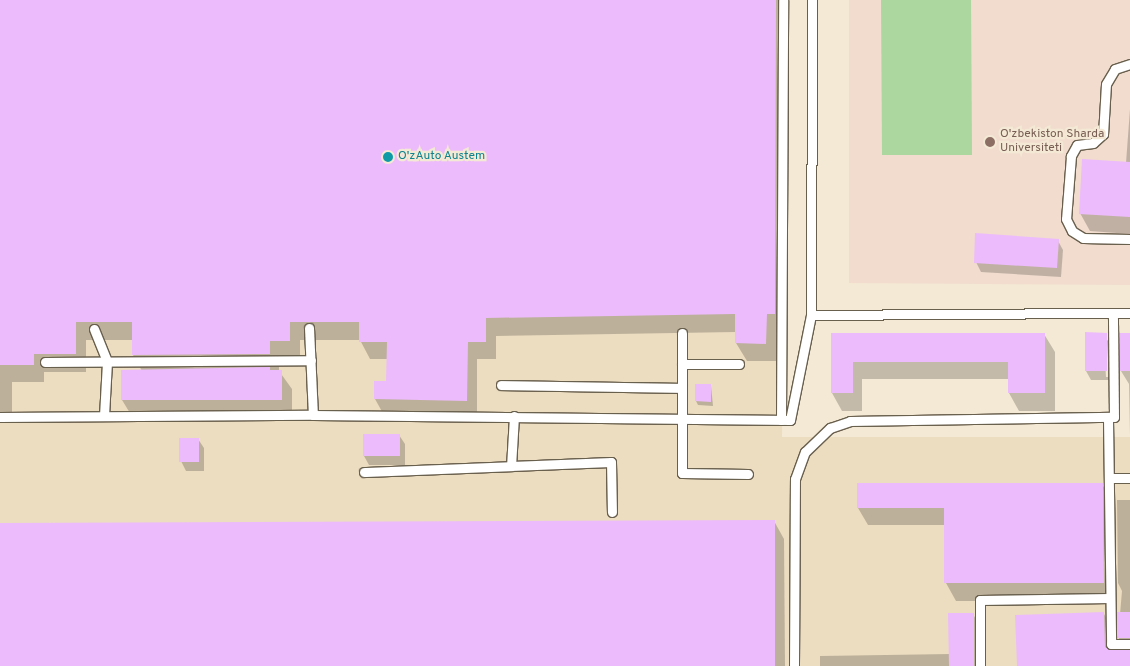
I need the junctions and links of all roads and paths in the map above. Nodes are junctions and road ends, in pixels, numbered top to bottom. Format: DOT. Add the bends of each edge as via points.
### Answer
graph roads {
  1 [pos="783,0"];
  2 [pos="812,0"];
  3 [pos="1130,64"];
  4 [pos="1130,239"];
  5 [pos="1113,313"];
  6 [pos="1130,313"];
  7 [pos="811,315"];
  8 [pos="309,328"];
  9 [pos="94,329"];
  10 [pos="682,333"];
  11 [pos="310,360"];
  12 [pos="45,362"];
  13 [pos="107,362"];
  14 [pos="682,364"];
  15 [pos="739,364"];
  16 [pos="501,385"];
  17 [pos="682,388"];
  18 [pos="104,415"];
  19 [pos="313,415"];
  20 [pos="514,416"];
  21 [pos="0,417"];
  22 [pos="682,419"];
  23 [pos="1108,419"];
  24 [pos="781,420"];
  25 [pos="511,466"];
  26 [pos="364,472"];
  27 [pos="748,474"];
  28 [pos="1109,478"];
  29 [pos="1130,478"];
  30 [pos="612,512"];
  31 [pos="1110,598"];
  32 [pos="1130,644"];
  33 [pos="794,666"];
  34 [pos="980,666"];
  1 -- 24 [label="lane"];
  2 -- 7 [label="lane"];
  3 -- 4 [label="lane" via="1115,69 1106,84 1103,134 1093,143 1077,145 1071,156 1066,219 1072,231 1083,238"];
  5 -- 6 [label="lane"];
  5 -- 7 [label="lane"];
  5 -- 23 [label="lane" via="1115,407 1114,417"];
  7 -- 24 [label="lane" via="790,420"];
  8 -- 11 [label="lane"];
  9 -- 13 [label="lane"];
  10 -- 14 [label="lane"];
  11 -- 13 [label="lane"];
  11 -- 19 [label="lane"];
  12 -- 13 [label="lane"];
  13 -- 18 [label="lane"];
  14 -- 15 [label="lane"];
  14 -- 17 [label="lane"];
  16 -- 17 [label="lane"];
  17 -- 22 [label="lane"];
  18 -- 19 [label="lane"];
  18 -- 21 [label="lane"];
  19 -- 20 [label="lane"];
  20 -- 22 [label="lane"];
  20 -- 25 [label="lane"];
  22 -- 24 [label="lane"];
  22 -- 27 [label="lane" via="682,473"];
  23 -- 28 [label="lane"];
  23 -- 33 [label="lane" via="850,421 830,428 805,452 795,479"];
  25 -- 26 [label="lane"];
  25 -- 30 [label="lane" via="611,462"];
  28 -- 29 [label="lane"];
  28 -- 31 [label="lane"];
  31 -- 32 [label="lane" via="1111,644"];
  31 -- 34 [label="lane" via="980,600"];
}
